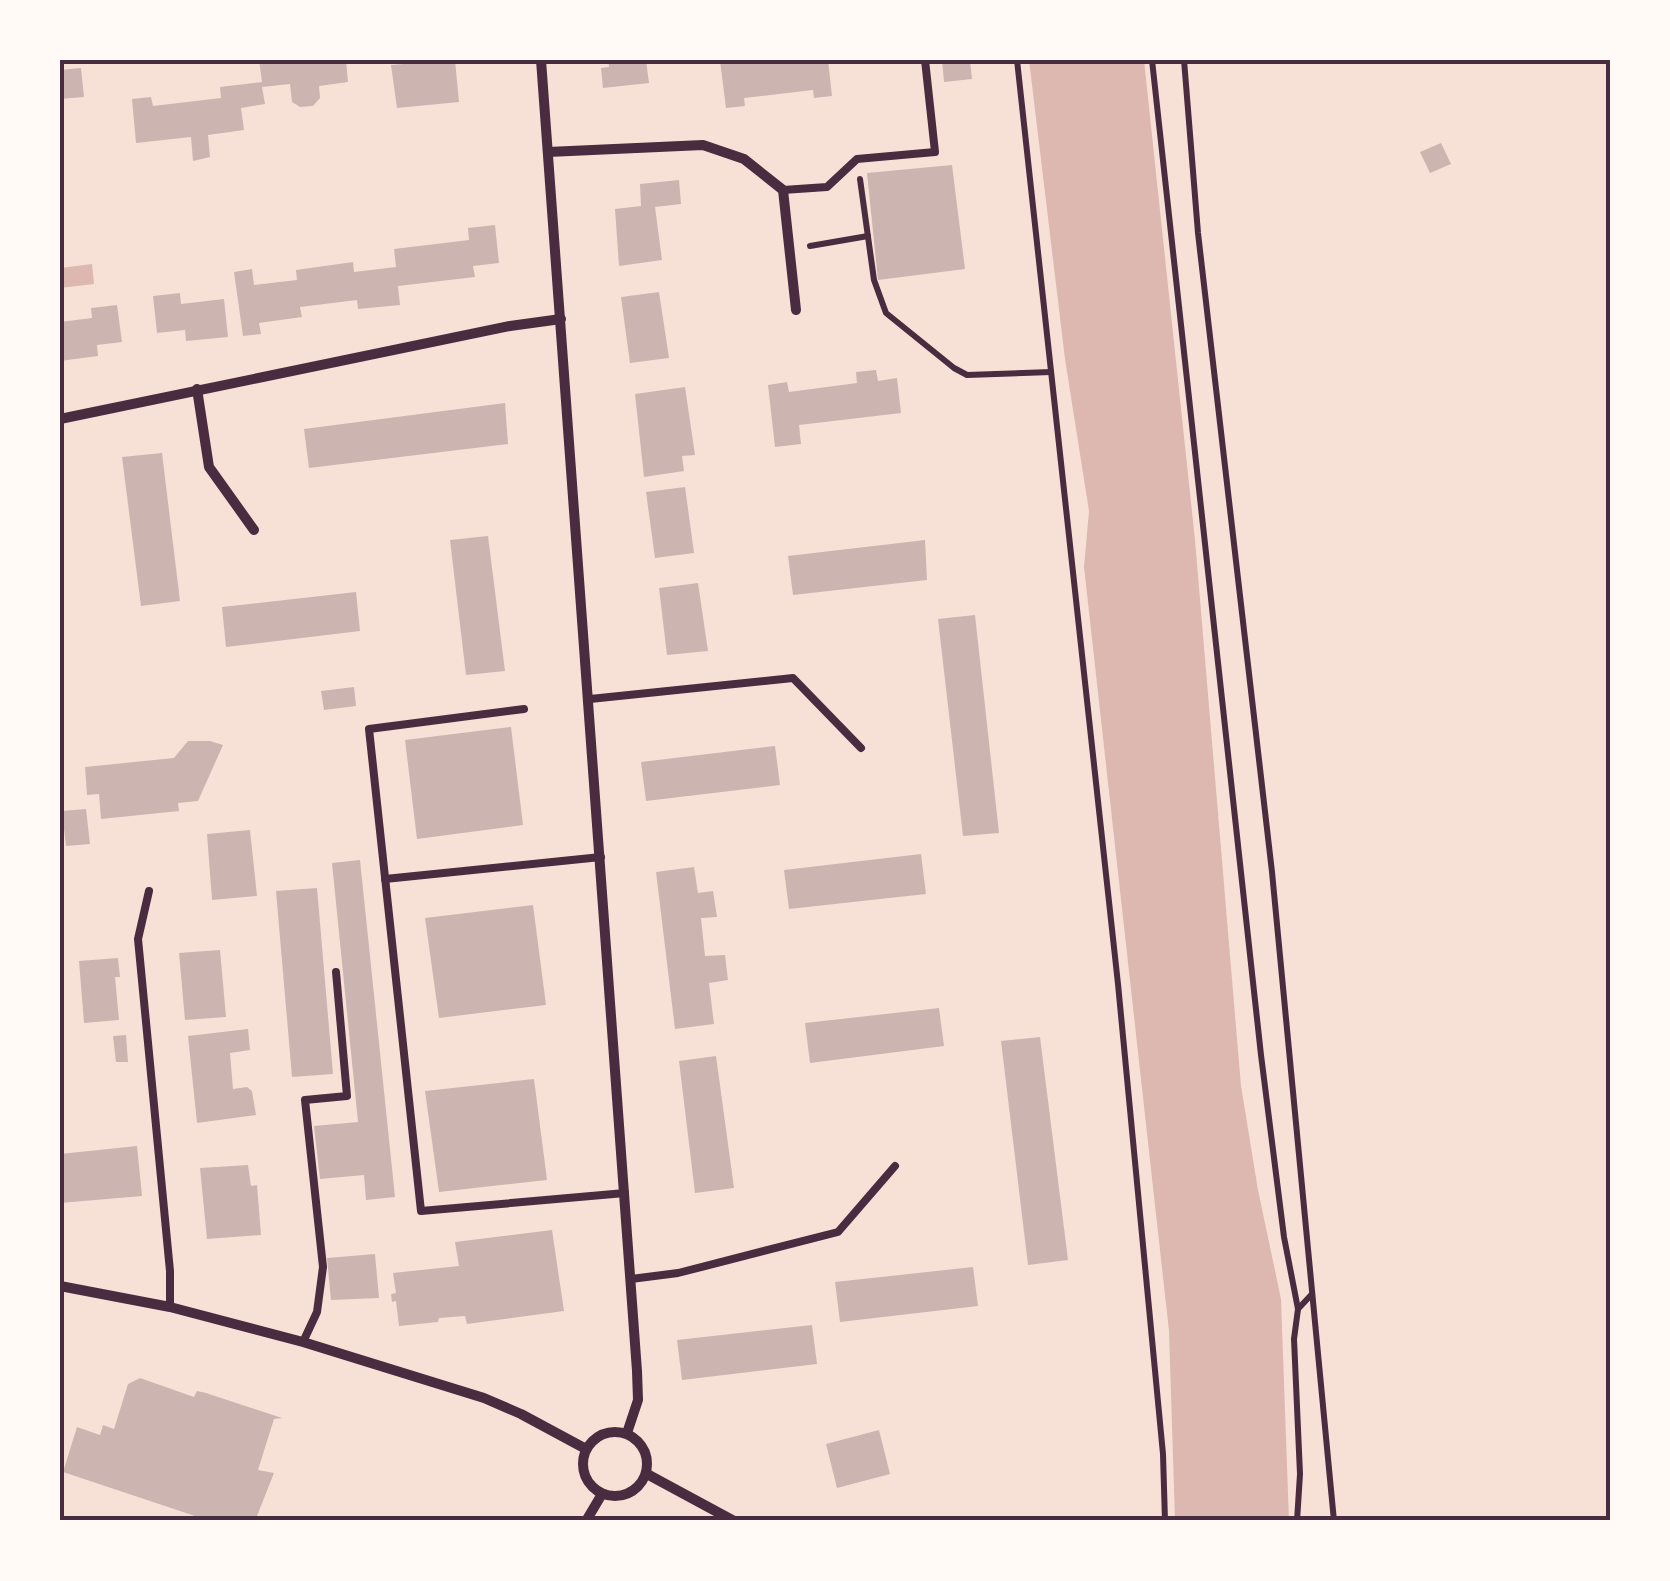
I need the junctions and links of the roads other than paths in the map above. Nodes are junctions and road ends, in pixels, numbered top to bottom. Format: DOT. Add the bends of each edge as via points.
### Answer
graph roads {
  1 [pos="541,60"];
  2 [pos="925,60"];
  3 [pos="548,152"];
  4 [pos="783,190"];
  5 [pos="796,310"];
  6 [pos="561,319"];
  7 [pos="197,389"];
  8 [pos="60,419"];
  9 [pos="254,530"];
  10 [pos="590,699"];
  11 [pos="524,709"];
  12 [pos="861,748"];
  13 [pos="601,857"];
  14 [pos="385,880"];
  15 [pos="149,891"];
  16 [pos="336,972"];
  17 [pos="896,1166"];
  18 [pos="625,1194"];
  19 [pos="631,1278"];
  20 [pos="60,1286"];
  21 [pos="170,1307"];
  22 [pos="303,1342"];
  23 [pos="627,1433"];
  24 [pos="586,1449"];
  25 [pos="647,1474"];
  26 [pos="602,1494"];
  27 [pos="586,1521"];
  28 [pos="734,1521"];
  1 -- 3 [label="street"];
  2 -- 4 [label="lane" via="936,152 858,159 827,187"];
  3 -- 4 [label="street" via="702,145 744,160"];
  3 -- 6 [label="street"];
  4 -- 5 [label="street"];
  6 -- 7 [label="street"];
  6 -- 10 [label="street"];
  7 -- 8 [label="street"];
  7 -- 9 [label="street" via="208,467"];
  10 -- 12 [label="lane" via="793,678"];
  10 -- 13 [label="street"];
  11 -- 14 [label="lane" via="369,729"];
  13 -- 14 [label="lane"];
  13 -- 18 [label="street"];
  14 -- 18 [label="lane" via="420,1211"];
  15 -- 21 [label="lane" via="138,938"];
  16 -- 22 [label="lane" via="348,1096 305,1100 322,1267 317,1312"];
  17 -- 19 [label="lane" via="838,1232 678,1274"];
  18 -- 19 [label="street"];
  19 -- 23 [label="street" via="638,1400"];
  20 -- 21 [label="street"];
  21 -- 22 [label="street"];
  22 -- 24 [label="street" via="484,1398"];
  23 -- 24 [label="street" via="611,1431"];
  23 -- 25 [label="street" via="648,1457"];
  24 -- 26 [label="street" via="583,1469"];
  25 -- 26 [label="street" via="636,1490 620,1497"];
  25 -- 28 [label="street"];
  26 -- 27 [label="street"];
}
